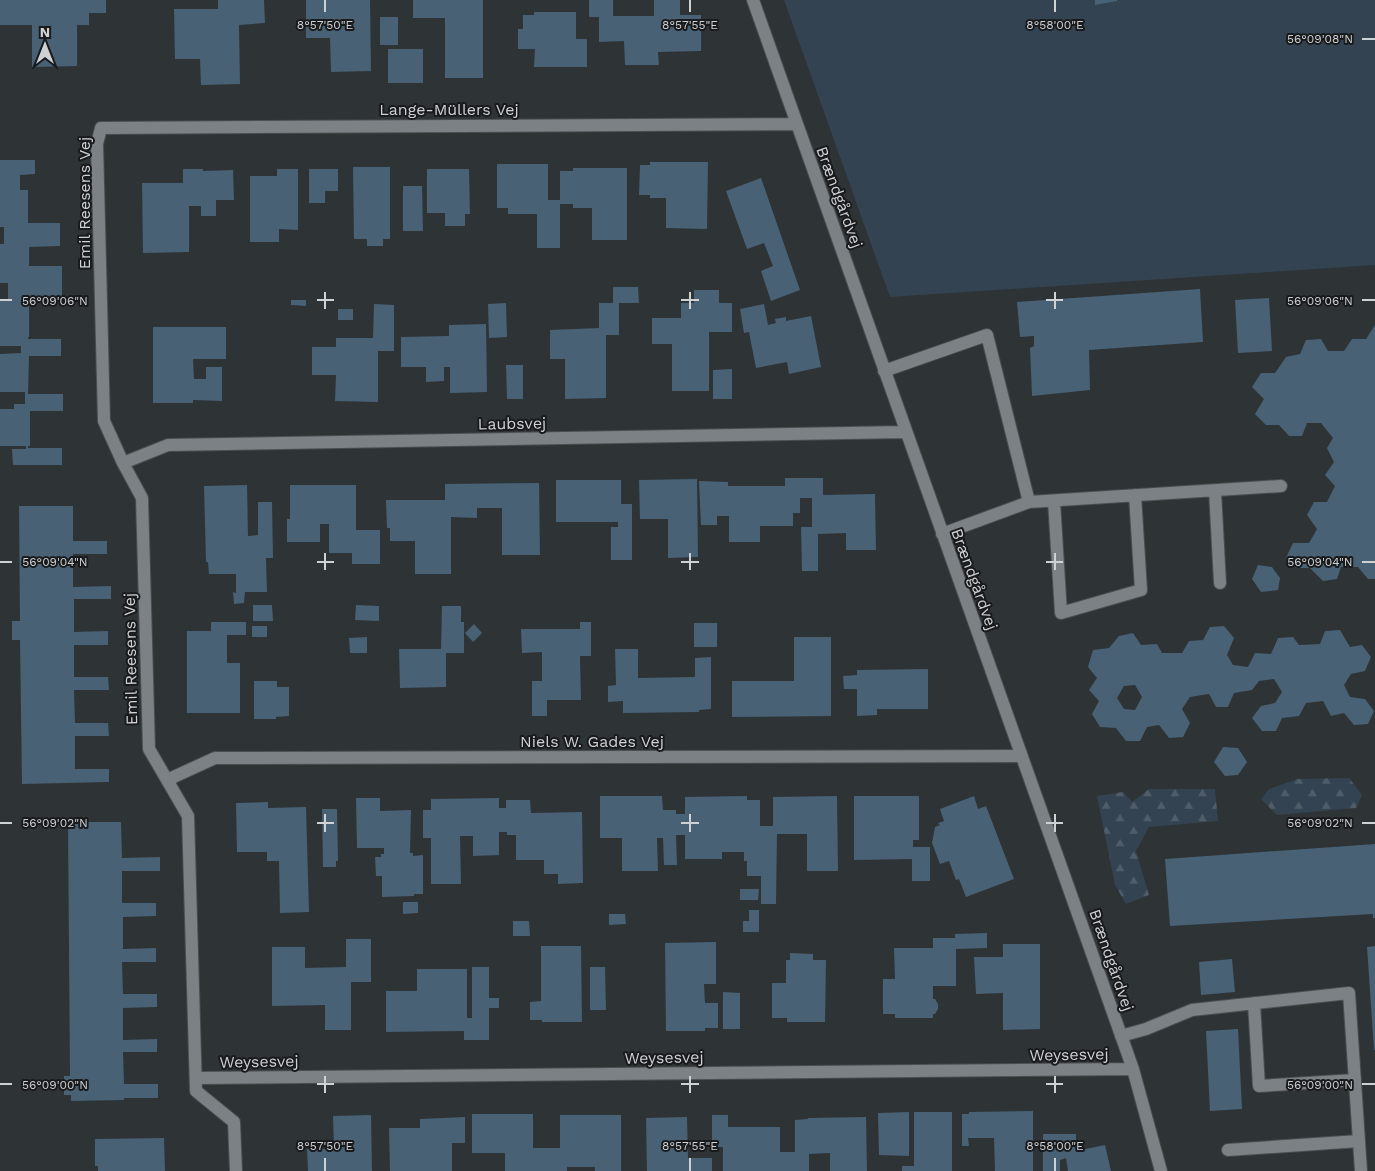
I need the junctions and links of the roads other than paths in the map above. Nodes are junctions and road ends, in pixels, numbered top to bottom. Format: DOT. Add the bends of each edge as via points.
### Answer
graph roads {
  1 [pos="753,0"];
  2 [pos="797,124"];
  3 [pos="101,128"];
  4 [pos="884,371"];
  5 [pos="905,432"];
  6 [pos="123,463"];
  7 [pos="1281,486"];
  8 [pos="1215,491"];
  9 [pos="1135,495"];
  10 [pos="1054,501"];
  11 [pos="1029,502"];
  12 [pos="942,534"];
  13 [pos="1220,583"];
  14 [pos="1022,756"];
  15 [pos="167,780"];
  16 [pos="1254,1003"];
  17 [pos="1121,1036"];
  18 [pos="1133,1069"];
  19 [pos="196,1078"];
  20 [pos="1355,1080"];
  21 [pos="1359,1141"];
  22 [pos="1228,1150"];
  23 [pos="236,1171"];
  24 [pos="1161,1171"];
  25 [pos="1361,1171"];
  1 -- 2 [label="street, Brændgårdvej"];
  2 -- 3 [label="street, Lange-Müllers Vej"];
  2 -- 4 [label="street, Brændgårdvej"];
  3 -- 6 [label="street, Emil Reesens Vej" via="97,144 104,421"];
  4 -- 5 [label="street, Brændgårdvej"];
  4 -- 11 [label="street" via="987,334"];
  5 -- 6 [label="street, Laubsvej" via="168,445"];
  5 -- 12 [label="street, Brændgårdvej"];
  6 -- 15 [label="street, Emil Reesens Vej" via="142,498 149,750"];
  7 -- 8 [label="street"];
  8 -- 9 [label="street"];
  8 -- 13 [label="street"];
  9 -- 10 [label="street"];
  9 -- 10 [label="street" via="1141,590 1061,613"];
  10 -- 11 [label="street"];
  11 -- 12 [label="street"];
  12 -- 14 [label="street, Brændgårdvej"];
  14 -- 15 [label="street, Niels W. Gades Vej" via="214,758"];
  14 -- 17 [label="street, Brændgårdvej"];
  15 -- 19 [label="street, Emil Reesens Vej" via="188,816"];
  16 -- 17 [label="street" via="1192,1010"];
  16 -- 20 [label="street" via="1259,1086"];
  16 -- 20 [label="street" via="1349,993"];
  17 -- 18 [label="street, Brændgårdvej"];
  18 -- 19 [label="street, Weysesvej"];
  18 -- 24 [label="street, Brændgårdvej"];
  19 -- 23 [label="street, Emil Reesens Vej" via="196,1091 234,1122"];
  20 -- 21 [label="street"];
  21 -- 22 [label="street"];
  21 -- 25 [label="street"];
}
